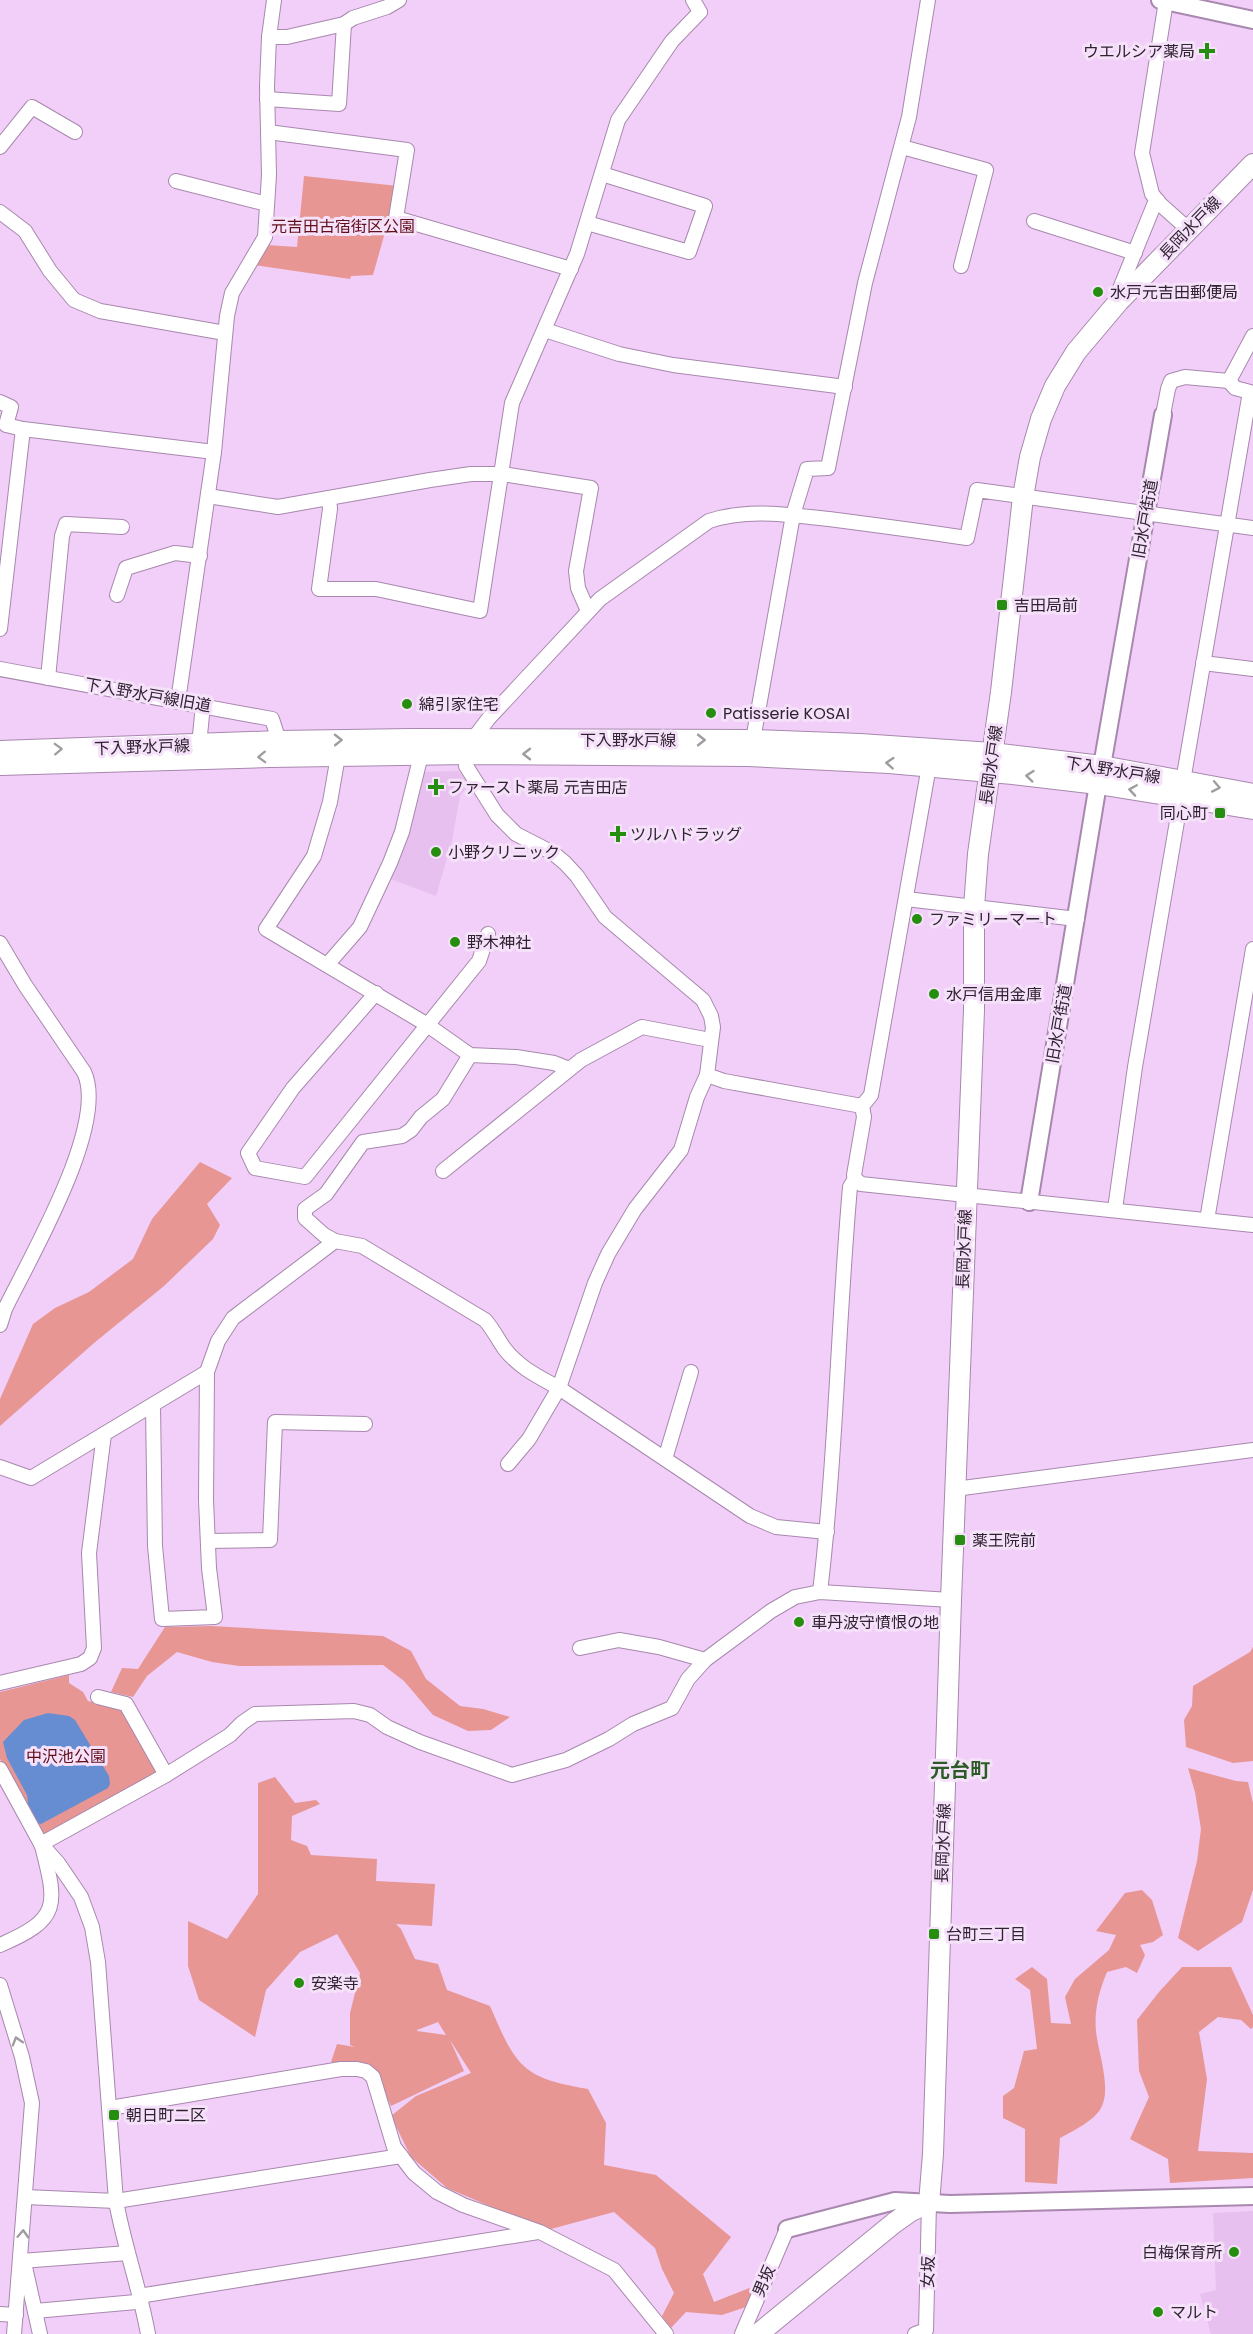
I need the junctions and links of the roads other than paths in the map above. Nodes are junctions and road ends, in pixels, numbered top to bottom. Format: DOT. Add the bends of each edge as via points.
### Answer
graph roads {
  1 [pos="274,0"];
  2 [pos="399,0"];
  3 [pos="693,0"];
  4 [pos="928,0"];
  5 [pos="1164,0"];
  6 [pos="1253,20"];
  7 [pos="344,24"];
  8 [pos="269,37"];
  9 [pos="267,99"];
  10 [pos="75,132"];
  11 [pos="268,132"];
  12 [pos="0,147"];
  13 [pos="902,147"];
  14 [pos="1253,164"];
  15 [pos="602,174"];
  16 [pos="176,181"];
  17 [pos="1158,201"];
  18 [pos="267,204"];
  19 [pos="0,212"];
  20 [pos="1034,221"];
  21 [pos="587,223"];
  22 [pos="1188,229"];
  23 [pos="1135,253"];
  24 [pos="961,266"];
  25 [pos="571,269"];
  26 [pos="1119,301"];
  27 [pos="545,330"];
  28 [pos="225,333"];
  29 [pos="1253,336"];
  30 [pos="1229,381"];
  31 [pos="845,387"];
  32 [pos="0,402"];
  33 [pos="1163,416"];
  34 [pos="22,429"];
  35 [pos="214,452"];
  36 [pos="502,474"];
  37 [pos="208,496"];
  38 [pos="1023,497"];
  39 [pos="329,498"];
  40 [pos="1146,513"];
  41 [pos="793,516"];
  42 [pos="1227,524"];
  43 [pos="122,527"];
  44 [pos="1253,528"];
  45 [pos="200,556"];
  46 [pos="117,595"];
  47 [pos="588,611"];
  48 [pos="0,630"];
  49 [pos="1203,663"];
  50 [pos="0,669"];
  51 [pos="1253,669"];
  52 [pos="48,678"];
  53 [pos="178,701"];
  54 [pos="203,705"];
  55 [pos="753,740"];
  56 [pos="279,741"];
  57 [pos="199,745"];
  58 [pos="470,746"];
  59 [pos="0,751"];
  60 [pos="421,755"];
  61 [pos="338,756"];
  62 [pos="991,762"];
  63 [pos="0,765"];
  64 [pos="929,766"];
  65 [pos="1100,775"];
  66 [pos="1182,790"];
  67 [pos="1253,794"];
  68 [pos="1253,809"];
  69 [pos="906,899"];
  70 [pos="974,907"];
  71 [pos="1077,919"];
  72 [pos="488,934"];
  73 [pos="0,943"];
  74 [pos="1253,949"];
  75 [pos="327,965"];
  76 [pos="376,993"];
  77 [pos="426,1024"];
  78 [pos="710,1040"];
  79 [pos="470,1055"];
  80 [pos="569,1069"];
  81 [pos="707,1075"];
  82 [pos="862,1106"];
  83 [pos="443,1170"];
  84 [pos="855,1179"];
  85 [pos="966,1196"];
  86 [pos="1029,1202"];
  87 [pos="1115,1209"];
  88 [pos="1207,1220"];
  89 [pos="1253,1225"];
  90 [pos="335,1241"];
  91 [pos="2,1306"];
  92 [pos="0,1325"];
  93 [pos="207,1372"];
  94 [pos="691,1372"];
  95 [pos="559,1388"];
  96 [pos="153,1405"];
  97 [pos="365,1424"];
  98 [pos="104,1434"];
  99 [pos="1253,1450"];
  100 [pos="665,1459"];
  101 [pos="508,1464"];
  102 [pos="0,1467"];
  103 [pos="955,1489"];
  104 [pos="827,1532"];
  105 [pos="208,1541"];
  106 [pos="820,1592"];
  107 [pos="951,1600"];
  108 [pos="580,1648"];
  109 [pos="705,1660"];
  110 [pos="0,1683"];
  111 [pos="98,1696"];
  112 [pos="0,1769"];
  113 [pos="166,1775"];
  114 [pos="41,1844"];
  115 [pos="0,1945"];
  116 [pos="0,1985"];
  117 [pos="110,2108"];
  118 [pos="401,2156"];
  119 [pos="1253,2196"];
  120 [pos="25,2197"];
  121 [pos="116,2202"];
  122 [pos="929,2203"];
  123 [pos="787,2229"];
  124 [pos="540,2232"];
  125 [pos="128,2253"];
  126 [pos="21,2261"];
  127 [pos="141,2298"];
  128 [pos="35,2311"];
  129 [pos="0,2314"];
  130 [pos="16,2315"];
  131 [pos="764,2333"];
  132 [pos="14,2334"];
  133 [pos="40,2334"];
  134 [pos="148,2334"];
  135 [pos="666,2334"];
  136 [pos="742,2334"];
  137 [pos="915,2334"];
  1 -- 8 [label="street"];
  2 -- 7 [label="street"];
  3 -- 15 [label="street" via="700,12 672,41 618,120"];
  4 -- 13 [label="street"];
  5 -- 6 [label="street"];
  5 -- 17 [label="street" via="1142,153 1148,182"];
  7 -- 8 [label="street" via="287,37"];
  7 -- 9 [label="street" via="339,104"];
  8 -- 9 [label="street"];
  9 -- 11 [label="street"];
  10 -- 12 [label="street" via="32,107"];
  11 -- 18 [label="street"];
  11 -- 25 [label="street" via="407,150 396,218"];
  13 -- 24 [label="street" via="986,170"];
  13 -- 31 [label="street" via="866,283"];
  14 -- 22 [label="main road, 長岡水戸線"];
  15 -- 21 [label="street"];
  15 -- 21 [label="street" via="705,206 690,252"];
  16 -- 18 [label="street"];
  17 -- 22 [label="street"];
  17 -- 23 [label="street"];
  18 -- 28 [label="street" via="265,237 232,293"];
  19 -- 28 [label="street" via="26,231 50,271 75,300 100,311"];
  20 -- 23 [label="street"];
  21 -- 25 [label="street"];
  22 -- 26 [label="main road, 長岡水戸線"];
  23 -- 26 [label="street" via="1119,291"];
  25 -- 27 [label="street"];
  26 -- 38 [label="main road, 長岡水戸線" via="1076,352 1055,386 1030,457"];
  27 -- 31 [label="street" via="619,354 673,365"];
  27 -- 36 [label="street" via="512,403"];
  28 -- 35 [label="street"];
  29 -- 30 [label="street"];
  30 -- 33 [label="street, 旧水戸街道" via="1176,378 1168,388"];
  30 -- 42 [label="street" via="1235,388 1250,392"];
  31 -- 41 [label="street" via="828,468 807,469"];
  32 -- 34 [label="street" via="11,407 6,425"];
  33 -- 40 [label="street, 旧水戸街道"];
  34 -- 35 [label="street"];
  34 -- 48 [label="street"];
  35 -- 37 [label="street"];
  36 -- 39 [label="street" via="451,476"];
  36 -- 39 [label="street" via="480,611 376,589 319,589"];
  36 -- 47 [label="street" via="591,488 576,571"];
  37 -- 39 [label="street" via="278,507"];
  37 -- 45 [label="street"];
  38 -- 40 [label="street"];
  38 -- 41 [label="street" via="977,490 966,538"];
  38 -- 62 [label="main road, 長岡水戸線"];
  40 -- 42 [label="street"];
  40 -- 65 [label="street, 旧水戸街道"];
  41 -- 47 [label="street" via="744,513 709,521 624,580"];
  41 -- 55 [label="street"];
  42 -- 44 [label="street"];
  42 -- 49 [label="street"];
  43 -- 52 [label="street" via="66,524"];
  45 -- 46 [label="street" via="176,553 126,568"];
  45 -- 53 [label="street"];
  47 -- 58 [label="street" via="489,718"];
  49 -- 51 [label="street"];
  49 -- 66 [label="street"];
  50 -- 52 [label="street, 下入野水戸線旧道"];
  52 -- 53 [label="street, 下入野水戸線旧道"];
  53 -- 54 [label="street, 下入野水戸線旧道"];
  54 -- 56 [label="street, 下入野水戸線旧道" via="272,719"];
  54 -- 57 [label="street"];
  58 -- 55 [label="main road, 下入野水戸線, one-way"];
  55 -- 62 [label="main road, 下入野水戸線" via="891,745"];
  56 -- 57 [label="main road, 下入野水戸線"];
  56 -- 58 [label="main road, 下入野水戸線, one-way"];
  59 -- 57 [label="main road, 下入野水戸線, one-way"];
  58 -- 60 [label="main road, 下入野水戸線"];
  64 -- 58 [label="main road, 下入野水戸線, one-way"];
  58 -- 78 [label="street" via="467,770 497,815 516,834 565,863 605,917 703,1000 713,1027"];
  60 -- 61 [label="main road, 下入野水戸線"];
  60 -- 75 [label="street" via="402,832 390,862 360,927"];
  61 -- 63 [label="main road, 下入野水戸線, one-way"];
  61 -- 75 [label="street" via="314,856 266,929"];
  62 -- 64 [label="main road, 下入野水戸線"];
  62 -- 65 [label="main road, 下入野水戸線"];
  62 -- 70 [label="main road, 長岡水戸線"];
  64 -- 69 [label="street"];
  65 -- 66 [label="main road, 下入野水戸線"];
  65 -- 71 [label="street, 旧水戸街道"];
  66 -- 67 [label="main road, 下入野水戸線, one-way"];
  66 -- 68 [label="main road, 下入野水戸線"];
  66 -- 87 [label="street"];
  69 -- 70 [label="street"];
  69 -- 82 [label="street" via="871,1095"];
  70 -- 71 [label="street"];
  70 -- 85 [label="main road, 長岡水戸線"];
  71 -- 86 [label="street, 旧水戸街道"];
  72 -- 77 [label="street" via="479,961"];
  73 -- 91 [label="street" via="84,1072 88,1094 73,1170"];
  74 -- 88 [label="street"];
  75 -- 76 [label="street"];
  76 -- 77 [label="street"];
  76 -- 77 [label="street" via="293,1088 248,1153 255,1168 304,1177"];
  77 -- 79 [label="street"];
  78 -- 80 [label="street" via="642,1027"];
  78 -- 81 [label="street"];
  79 -- 80 [label="street" via="516,1057"];
  79 -- 90 [label="street" via="443,1099 411,1130 402,1136 363,1142 326,1194 305,1209 305,1218"];
  80 -- 83 [label="street"];
  81 -- 82 [label="street"];
  81 -- 95 [label="street" via="681,1150 635,1209 608,1254"];
  82 -- 84 [label="street" via="864,1117"];
  84 -- 85 [label="street" via="861,1184"];
  84 -- 104 [label="street" via="850,1187 843,1267"];
  85 -- 86 [label="street"];
  85 -- 103 [label="main road, 長岡水戸線"];
  86 -- 87 [label="street"];
  87 -- 88 [label="street"];
  88 -- 89 [label="street"];
  90 -- 93 [label="street" via="233,1318 218,1341"];
  90 -- 95 [label="street" via="362,1246 485,1320 516,1360"];
  91 -- 92 [label="street"];
  93 -- 96 [label="street"];
  93 -- 105 [label="street"];
  94 -- 100 [label="street"];
  95 -- 100 [label="street"];
  95 -- 101 [label="street" via="529,1439"];
  96 -- 98 [label="street"];
  96 -- 105 [label="street" via="155,1546 162,1619 215,1617"];
  97 -- 105 [label="street" via="275,1422 270,1540"];
  98 -- 102 [label="street" via="32,1478"];
  98 -- 110 [label="street" via="89,1553 94,1648 90,1658 81,1664"];
  99 -- 103 [label="street"];
  100 -- 104 [label="street" via="766,1524"];
  103 -- 107 [label="main road, 長岡水戸線"];
  104 -- 106 [label="street"];
  106 -- 107 [label="street"];
  106 -- 109 [label="street" via="795,1597 771,1611"];
  107 -- 122 [label="main road, 長岡水戸線"];
  108 -- 109 [label="street" via="619,1640"];
  109 -- 113 [label="street" via="688,1679 672,1708 566,1760 527,1772 513,1774 468,1759 354,1711 255,1714 230,1736"];
  111 -- 113 [label="street" via="126,1704"];
  112 -- 114 [label="street"];
  113 -- 114 [label="street"];
  114 -- 115 [label="street" via="50,1881 51,1907 32,1930"];
  114 -- 117 [label="street" via="81,1897 93,1927"];
  120 -- 116 [label="street, one-way" via="31,2094"];
  117 -- 118 [label="street" via="357,2069 373,2077 394,2147"];
  117 -- 121 [label="street"];
  118 -- 121 [label="street"];
  118 -- 124 [label="street" via="437,2193"];
  119 -- 122 [label="street"];
  120 -- 121 [label="street"];
  126 -- 120 [label="street, one-way"];
  121 -- 125 [label="street"];
  122 -- 123 [label="street" via="881,2203"];
  122 -- 131 [label="main road" via="894,2223"];
  122 -- 137 [label="street, 女坂" via="926,2330"];
  123 -- 136 [label="street, 男坂"];
  124 -- 127 [label="street"];
  124 -- 135 [label="street" via="614,2270"];
  125 -- 126 [label="street"];
  125 -- 127 [label="street"];
  126 -- 128 [label="street"];
  126 -- 130 [label="street"];
  127 -- 128 [label="street" via="136,2302"];
  127 -- 134 [label="street"];
  128 -- 133 [label="street"];
  129 -- 130 [label="street"];
  130 -- 132 [label="street"];
}
